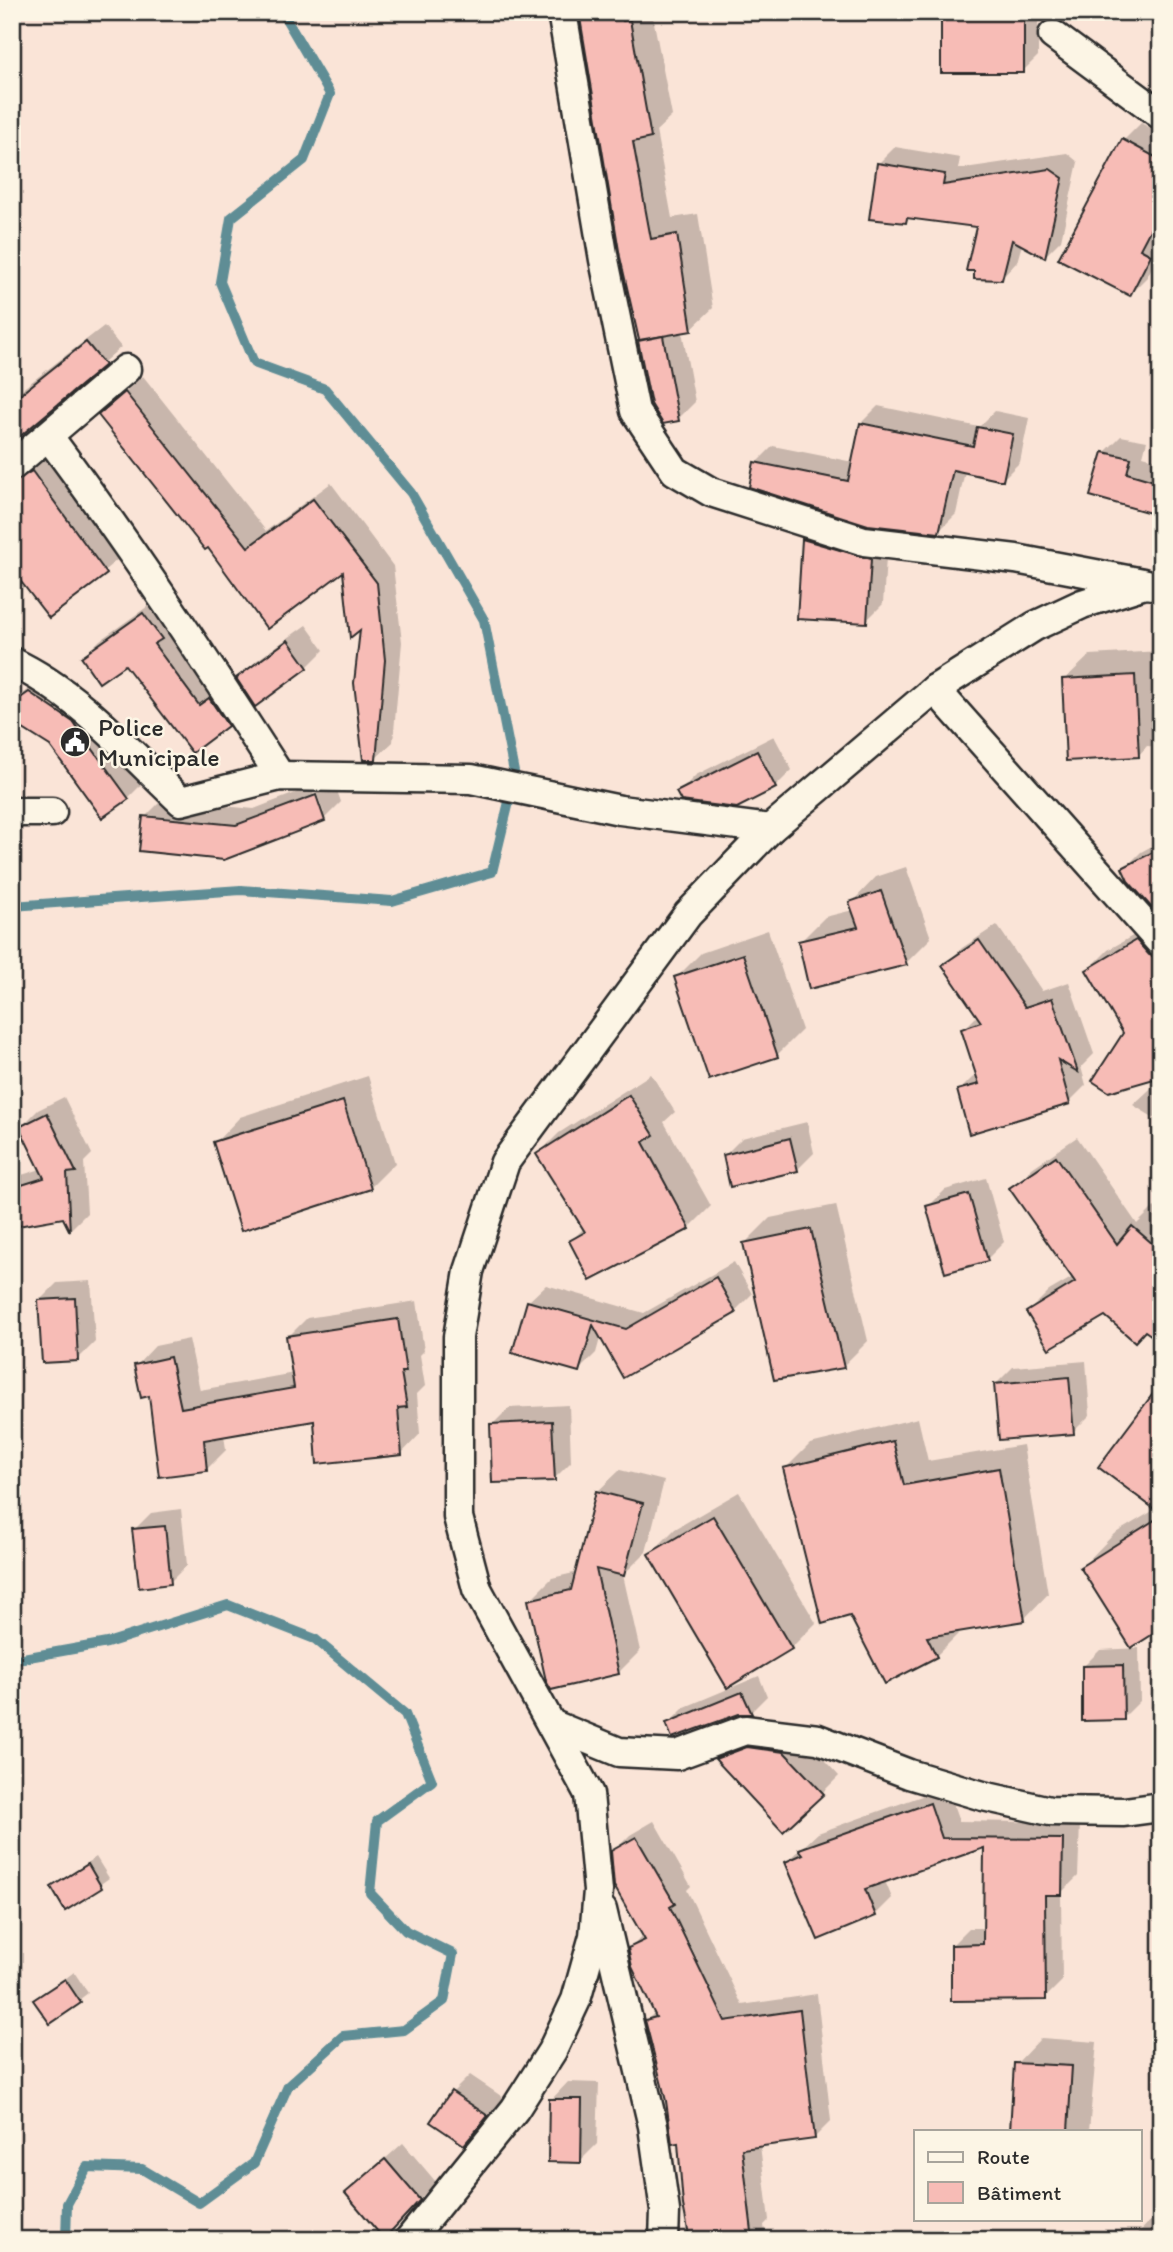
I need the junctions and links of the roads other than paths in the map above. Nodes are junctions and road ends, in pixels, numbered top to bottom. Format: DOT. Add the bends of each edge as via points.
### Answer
graph roads {
  1 [pos="562,12"];
  2 [pos="1053,35"];
  3 [pos="1161,115"];
  4 [pos="126,369"];
  5 [pos="49,437"];
  6 [pos="12,466"];
  7 [pos="1153,585"];
  8 [pos="12,662"];
  9 [pos="935,689"];
  10 [pos="280,776"];
  11 [pos="12,812"];
  12 [pos="52,812"];
  13 [pos="770,829"];
  14 [pos="1161,943"];
  15 [pos="551,1724"];
  16 [pos="1161,1807"];
  17 [pos="598,1891"];
  18 [pos="409,2240"];
  19 [pos="664,2240"];
  1 -- 7 [label="street" via="635,411 675,471 711,492 864,541 1016,559"];
  2 -- 3 [label="street"];
  4 -- 5 [label="street"];
  5 -- 6 [label="street"];
  5 -- 10 [label="street" via="108,517"];
  7 -- 9 [label="street" via="1082,604 1035,626"];
  8 -- 10 [label="street" via="35,673 92,718 181,801"];
  9 -- 13 [label="street"];
  9 -- 14 [label="street"];
  10 -- 13 [label="street" via="471,779 620,810"];
  11 -- 12 [label="street"];
  13 -- 15 [label="street" via="688,914 505,1161 468,1271 458,1337 458,1517 477,1589"];
  15 -- 16 [label="street" via="619,1752 654,1754 677,1755 745,1730 818,1739 909,1774 1050,1811 1124,1812"];
  15 -- 17 [label="street" via="589,1794"];
  17 -- 18 [label="street" via="593,1936 576,2000 552,2051 515,2109"];
  17 -- 19 [label="street" via="653,2126 665,2211"];
}
